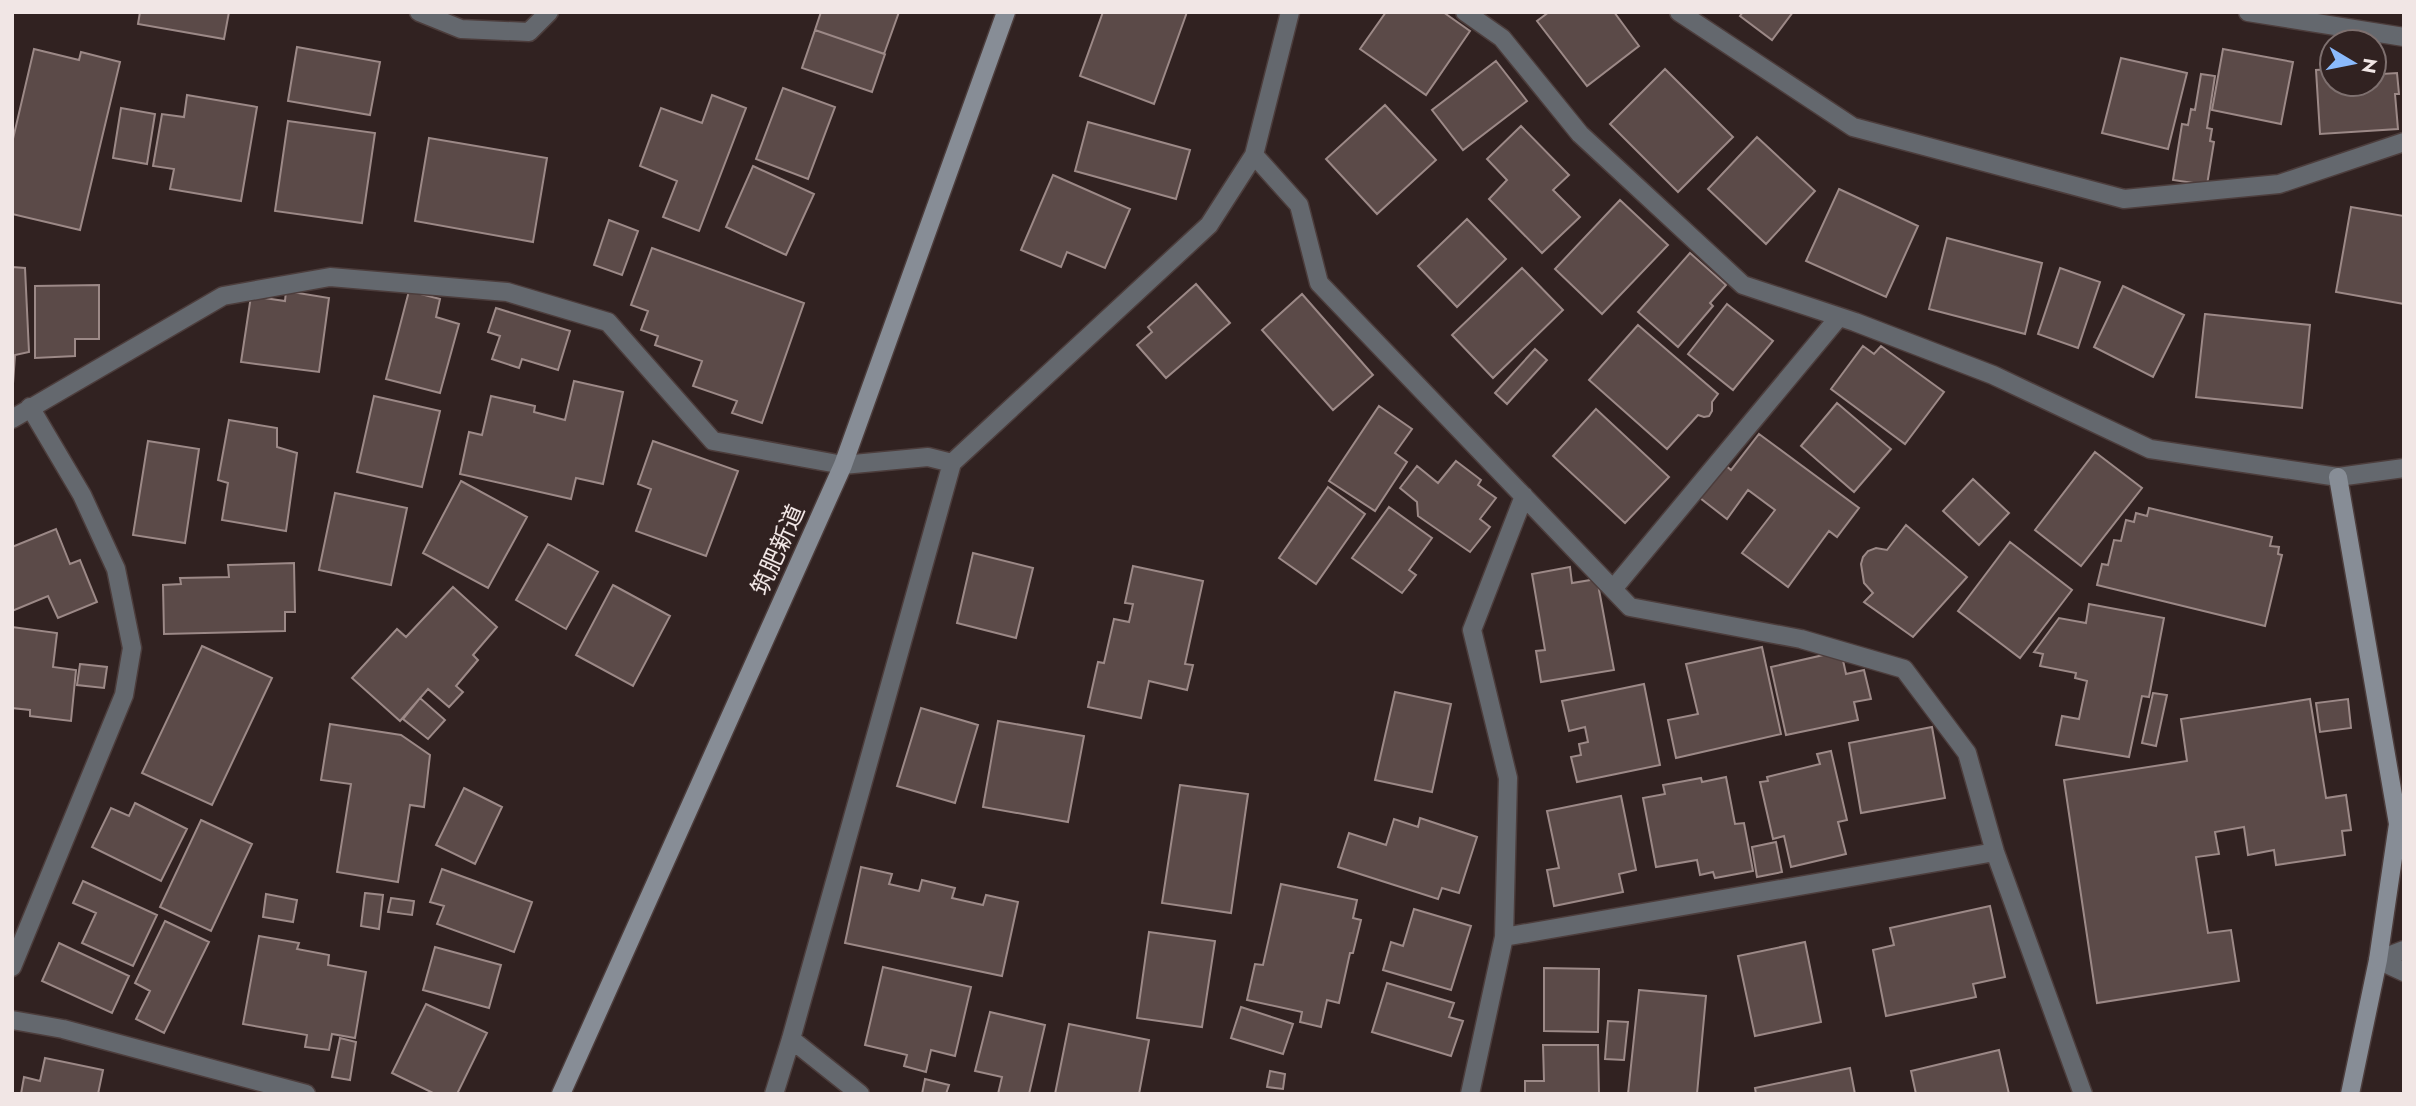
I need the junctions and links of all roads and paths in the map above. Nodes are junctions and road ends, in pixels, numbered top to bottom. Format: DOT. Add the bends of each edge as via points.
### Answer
graph roads {
  1 [pos="419,12"];
  2 [pos="549,12"];
  3 [pos="1006,12"];
  4 [pos="1290,12"];
  5 [pos="1465,12"];
  6 [pos="1679,12"];
  7 [pos="2248,12"];
  8 [pos="2404,37"];
  9 [pos="2404,142"];
  10 [pos="1254,155"];
  11 [pos="1839,317"];
  12 [pos="30,407"];
  13 [pos="12,419"];
  14 [pos="952,463"];
  15 [pos="843,465"];
  16 [pos="2404,468"];
  17 [pos="2338,477"];
  18 [pos="1524,496"];
  19 [pos="1613,589"];
  20 [pos="1995,852"];
  21 [pos="1504,937"];
  22 [pos="2404,950"];
  23 [pos="2378,960"];
  24 [pos="12,967"];
  25 [pos="2404,972"];
  26 [pos="12,1020"];
  27 [pos="791,1040"];
  28 [pos="306,1094"];
  29 [pos="561,1094"];
  30 [pos="774,1094"];
  31 [pos="860,1094"];
  32 [pos="1470,1094"];
  33 [pos="2083,1094"];
  34 [pos="2350,1094"];
  1 -- 2 [label="street" via="461,29 529,32"];
  3 -- 15 [label="street, 筑肥新道"];
  4 -- 10 [label="street"];
  5 -- 11 [label="street" via="1502,38 1580,134 1743,285"];
  6 -- 9 [label="street" via="1853,127 2124,199 2279,184"];
  7 -- 8 [label="street"];
  10 -- 14 [label="street" via="1209,225"];
  10 -- 18 [label="street" via="1299,205 1319,283"];
  11 -- 17 [label="street" via="1993,375 2150,449"];
  11 -- 19 [label="street"];
  12 -- 13 [label="street"];
  12 -- 15 [label="street" via="223,296 330,277 507,292 608,322 713,441"];
  12 -- 24 [label="street" via="82,495 116,569 132,648 124,695"];
  14 -- 15 [label="street" via="929,457"];
  14 -- 27 [label="street"];
  15 -- 29 [label="street, 筑肥新道"];
  16 -- 17 [label="street"];
  17 -- 23 [label="street" via="2398,824"];
  18 -- 19 [label="street"];
  18 -- 21 [label="street" via="1472,630 1508,778"];
  19 -- 20 [label="street" via="1630,607 1801,639 1904,669 1967,753"];
  20 -- 21 [label="street"];
  20 -- 33 [label="street"];
  21 -- 32 [label="street"];
  22 -- 23 [label="street"];
  23 -- 25 [label="street"];
  23 -- 34 [label="street"];
  26 -- 28 [label="street" via="63,1029"];
  27 -- 30 [label="street"];
  27 -- 31 [label="street"];
}
